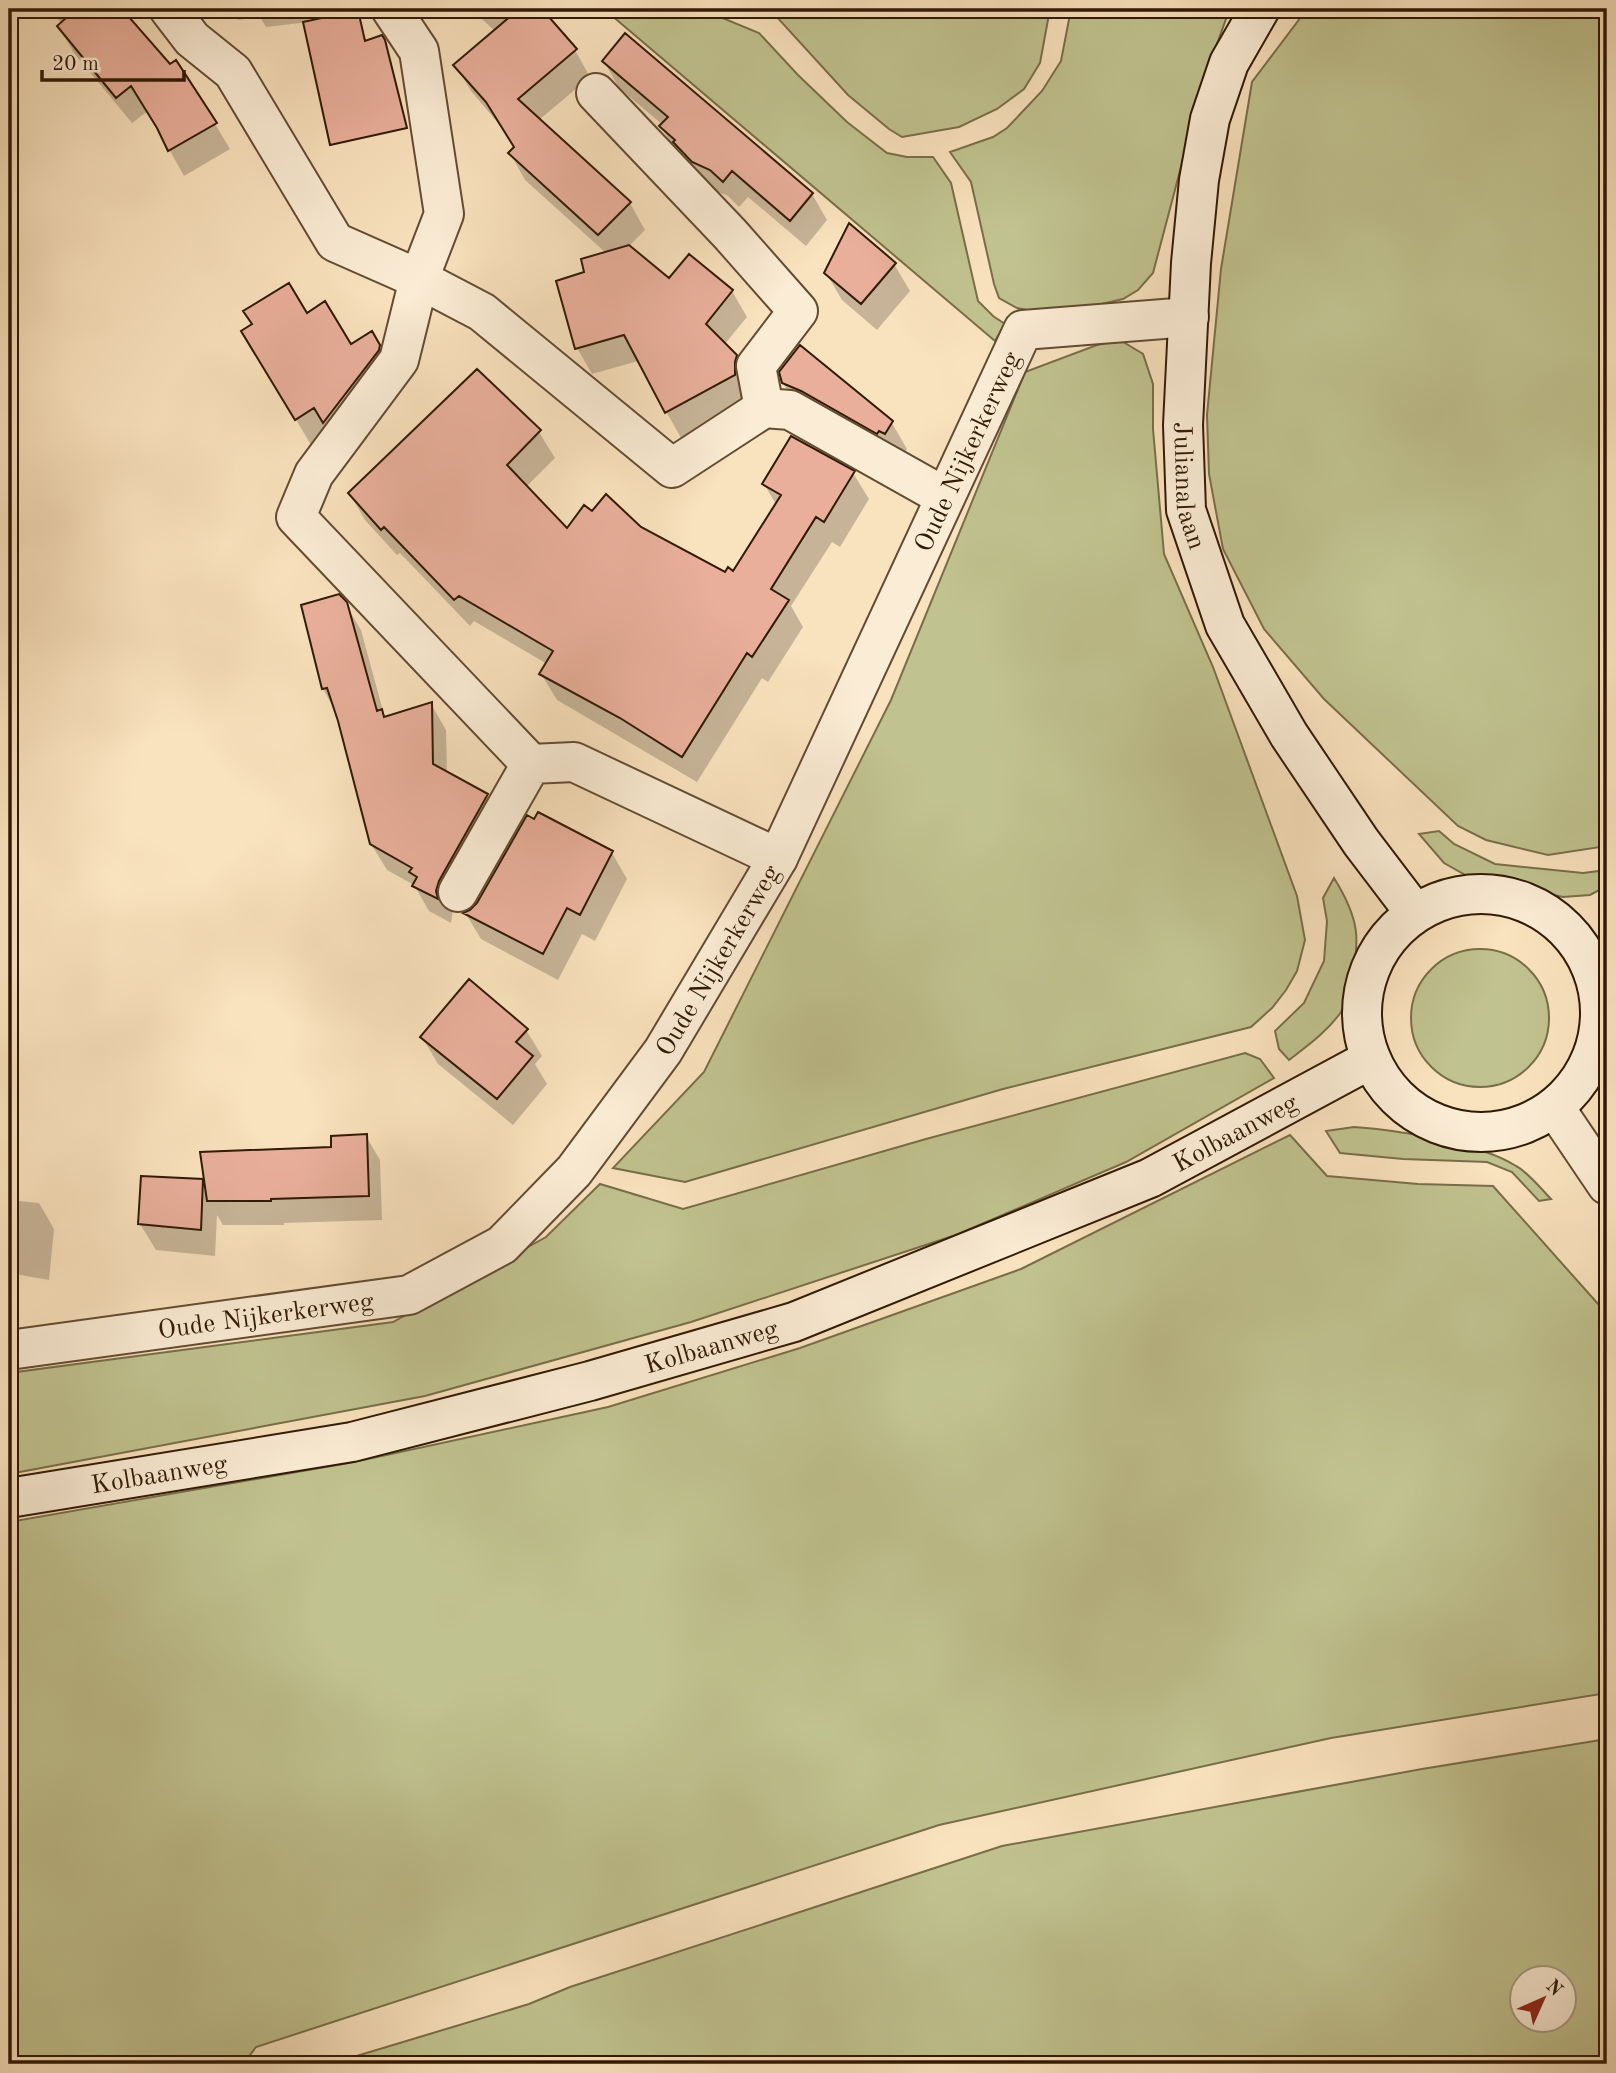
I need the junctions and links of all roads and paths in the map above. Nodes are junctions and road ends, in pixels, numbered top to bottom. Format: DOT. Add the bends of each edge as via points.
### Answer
graph roads {
  1 [pos="169,9"];
  2 [pos="391,9"];
  3 [pos="1260,9"];
  4 [pos="596,93"];
  5 [pos="419,279"];
  6 [pos="1188,317"];
  7 [pos="764,408"];
  8 [pos="945,497"];
  9 [pos="531,764"];
  10 [pos="778,858"];
  11 [pos="458,892"];
  12 [pos="1415,913"];
  13 [pos="1597,951"];
  14 [pos="1371,1059"];
  15 [pos="1555,1108"];
  16 [pos="1607,1185"];
  17 [pos="9,1350"];
  18 [pos="9,1497"];
  1 -- 5 [label="street" via="192,39 233,72 335,242"];
  2 -- 5 [label="street" via="419,51 444,215"];
  3 -- 6 [label="street, Julianalaan" via="1229,63 1210,119 1199,180"];
  4 -- 7 [label="street" via="798,311 755,366"];
  5 -- 7 [label="street" via="482,312 672,468"];
  5 -- 9 [label="street" via="399,360 314,474 296,517"];
  6 -- 8 [label="street, Oude Nijkerkerweg" via="1023,330"];
  6 -- 12 [label="street, Julianalaan" via="1183,425 1186,510 1225,625 1289,735"];
  7 -- 8 [label="street" via="790,410"];
  8 -- 10 [label="street, Oude Nijkerkerweg"];
  9 -- 10 [label="street" via="574,762"];
  9 -- 11 [label="street"];
  10 -- 17 [label="street, Oude Nijkerkerweg" via="663,1051 574,1171 502,1245 409,1295"];
  12 -- 13 [label="street" via="1451,897 1491,893 1529,903"];
  12 -- 14 [label="street" via="1390,935 1373,962 1363,994 1362,1027"];
  13 -- 15 [label="street" via="1598,1039 1583,1077"];
  14 -- 15 [label="street" via="1395,1095 1430,1122 1472,1133 1515,1128"];
  14 -- 18 [label="street, Kolbaanweg" via="1150,1178 794,1322 352,1442"];
  15 -- 16 [label="street"];
}
